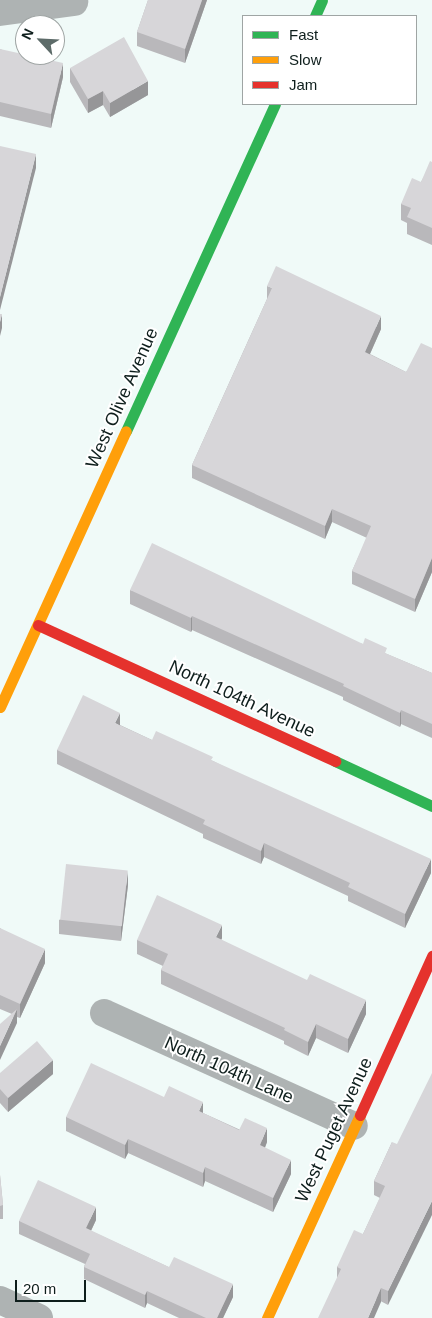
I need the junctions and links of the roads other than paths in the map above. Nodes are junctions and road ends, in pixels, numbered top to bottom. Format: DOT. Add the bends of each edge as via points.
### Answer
graph roads {
  1 [pos="322,0"];
  2 [pos="74,2"];
  3 [pos="0,12"];
  4 [pos="315,15"];
  5 [pos="275,105"];
  6 [pos="38,625"];
  7 [pos="0,707"];
  8 [pos="432,806"];
  9 [pos="432,956"];
  10 [pos="104,1013"];
  11 [pos="354,1126"];
  12 [pos="0,1300"];
  13 [pos="39,1318"];
  14 [pos="267,1318"];
  1 -- 4 [label="street"];
  2 -- 3 [label="street"];
  5 -- 6 [label="street, West Olive Avenue"];
  6 -- 7 [label="street, West Olive Avenue"];
  6 -- 8 [label="street, North 104th Avenue"];
  9 -- 11 [label="street, West Puget Avenue"];
  10 -- 11 [label="street, North 104th Lane"];
  11 -- 14 [label="street, West Puget Avenue"];
  12 -- 13 [label="street"];
}
